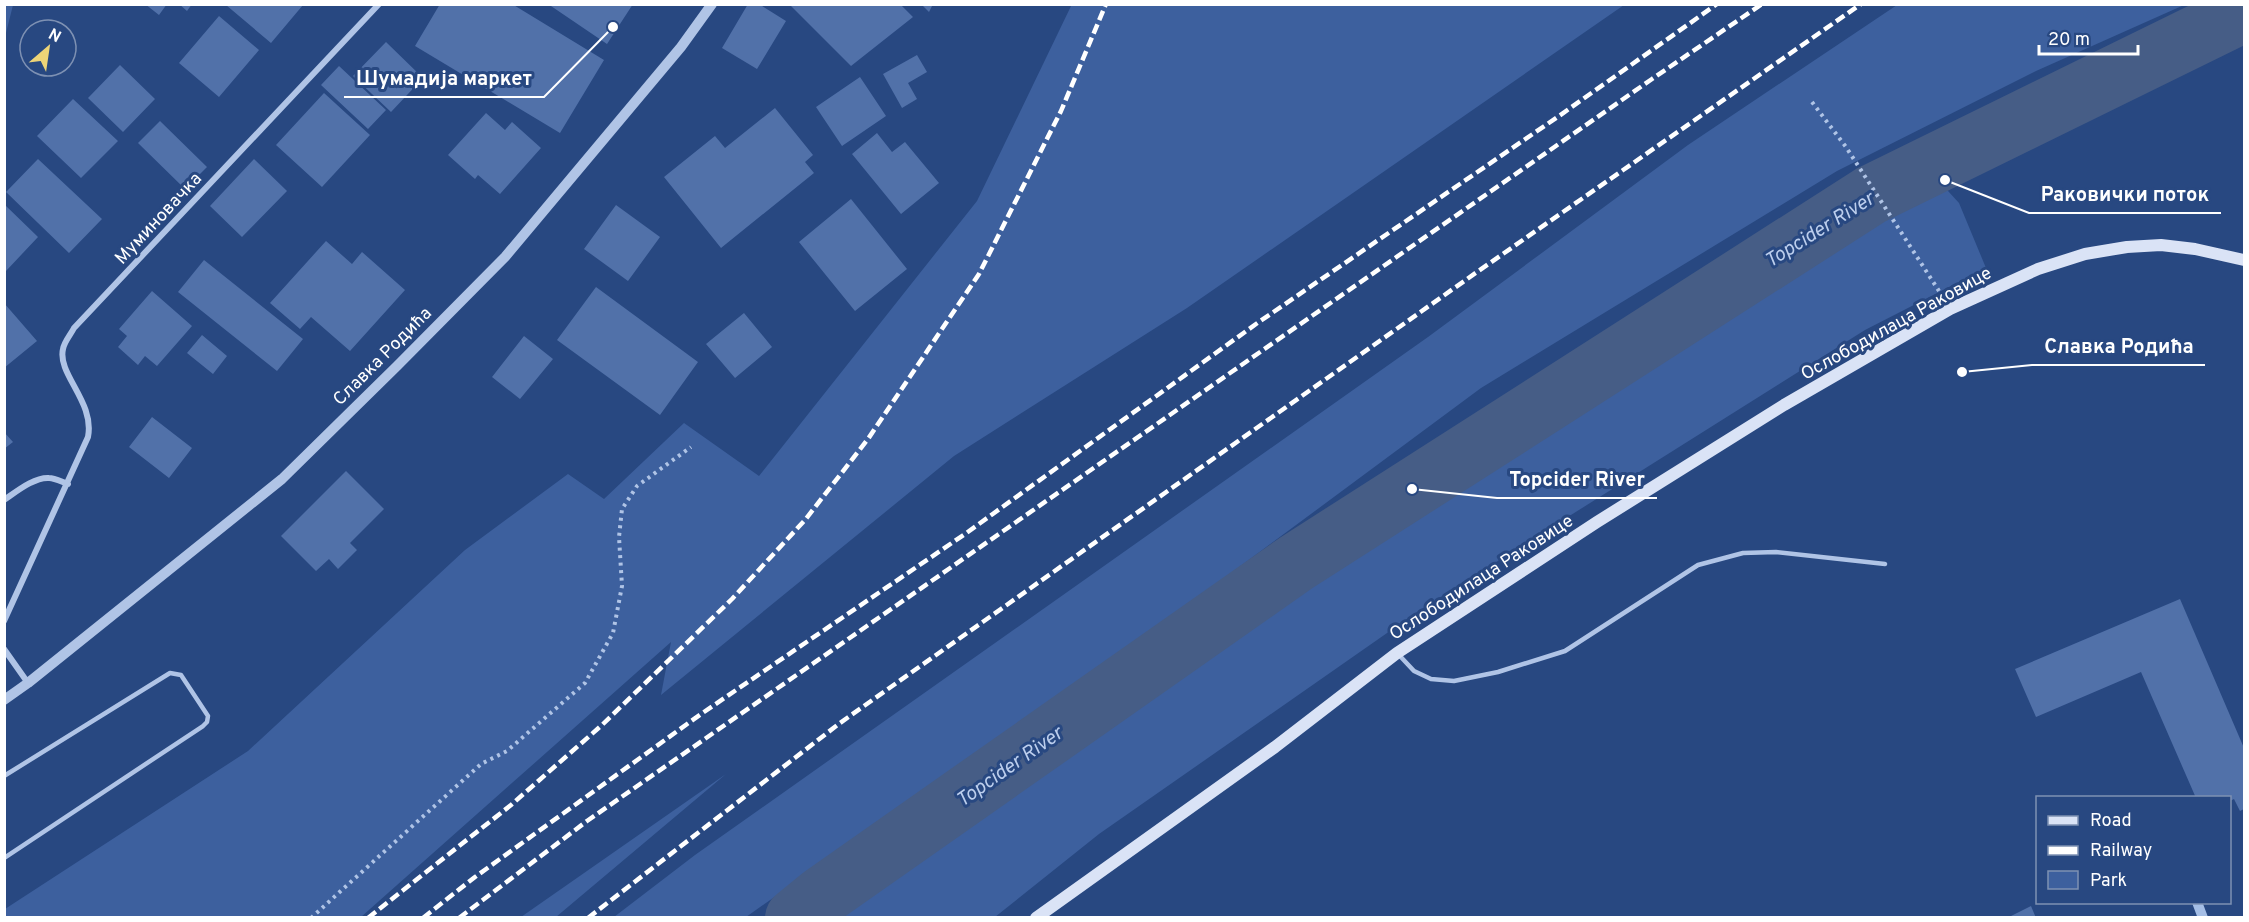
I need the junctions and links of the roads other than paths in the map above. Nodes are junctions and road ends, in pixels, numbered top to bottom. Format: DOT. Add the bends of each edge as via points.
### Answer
graph roads {
  1 [pos="379,4"];
  2 [pos="712,4"];
  3 [pos="2244,260"];
  4 [pos="68,484"];
  5 [pos="4,500"];
  6 [pos="1885,564"];
  7 [pos="4,621"];
  8 [pos="4,650"];
  9 [pos="1397,653"];
  10 [pos="28,683"];
  11 [pos="4,700"];
  12 [pos="4,776"];
  13 [pos="4,858"];
  14 [pos="1036,918"];
  1 -- 4 [label="street, Муминовачка" via="74,328 62,350 65,366 86,407 89,429"];
  2 -- 10 [label="street, Славка Родића" via="681,47 506,257 398,366 282,479"];
  3 -- 9 [label="main road, Ослободилаца Раковице" via="2161,245 2085,254 2038,268 1950,309 1784,405"];
  4 -- 5 [label="street" via="42,479"];
  4 -- 7 [label="street, Муминовачка"];
  6 -- 9 [label="lane" via="1776,552 1743,553 1698,565 1564,651 1454,681 1431,679 1414,671"];
  8 -- 10 [label="street"];
  9 -- 14 [label="main road, Ослободилаца Раковице" via="1275,747"];
  10 -- 11 [label="street, Славка Родића"];
  12 -- 13 [label="lane" via="170,673 181,675 208,716 203,726"];
}
